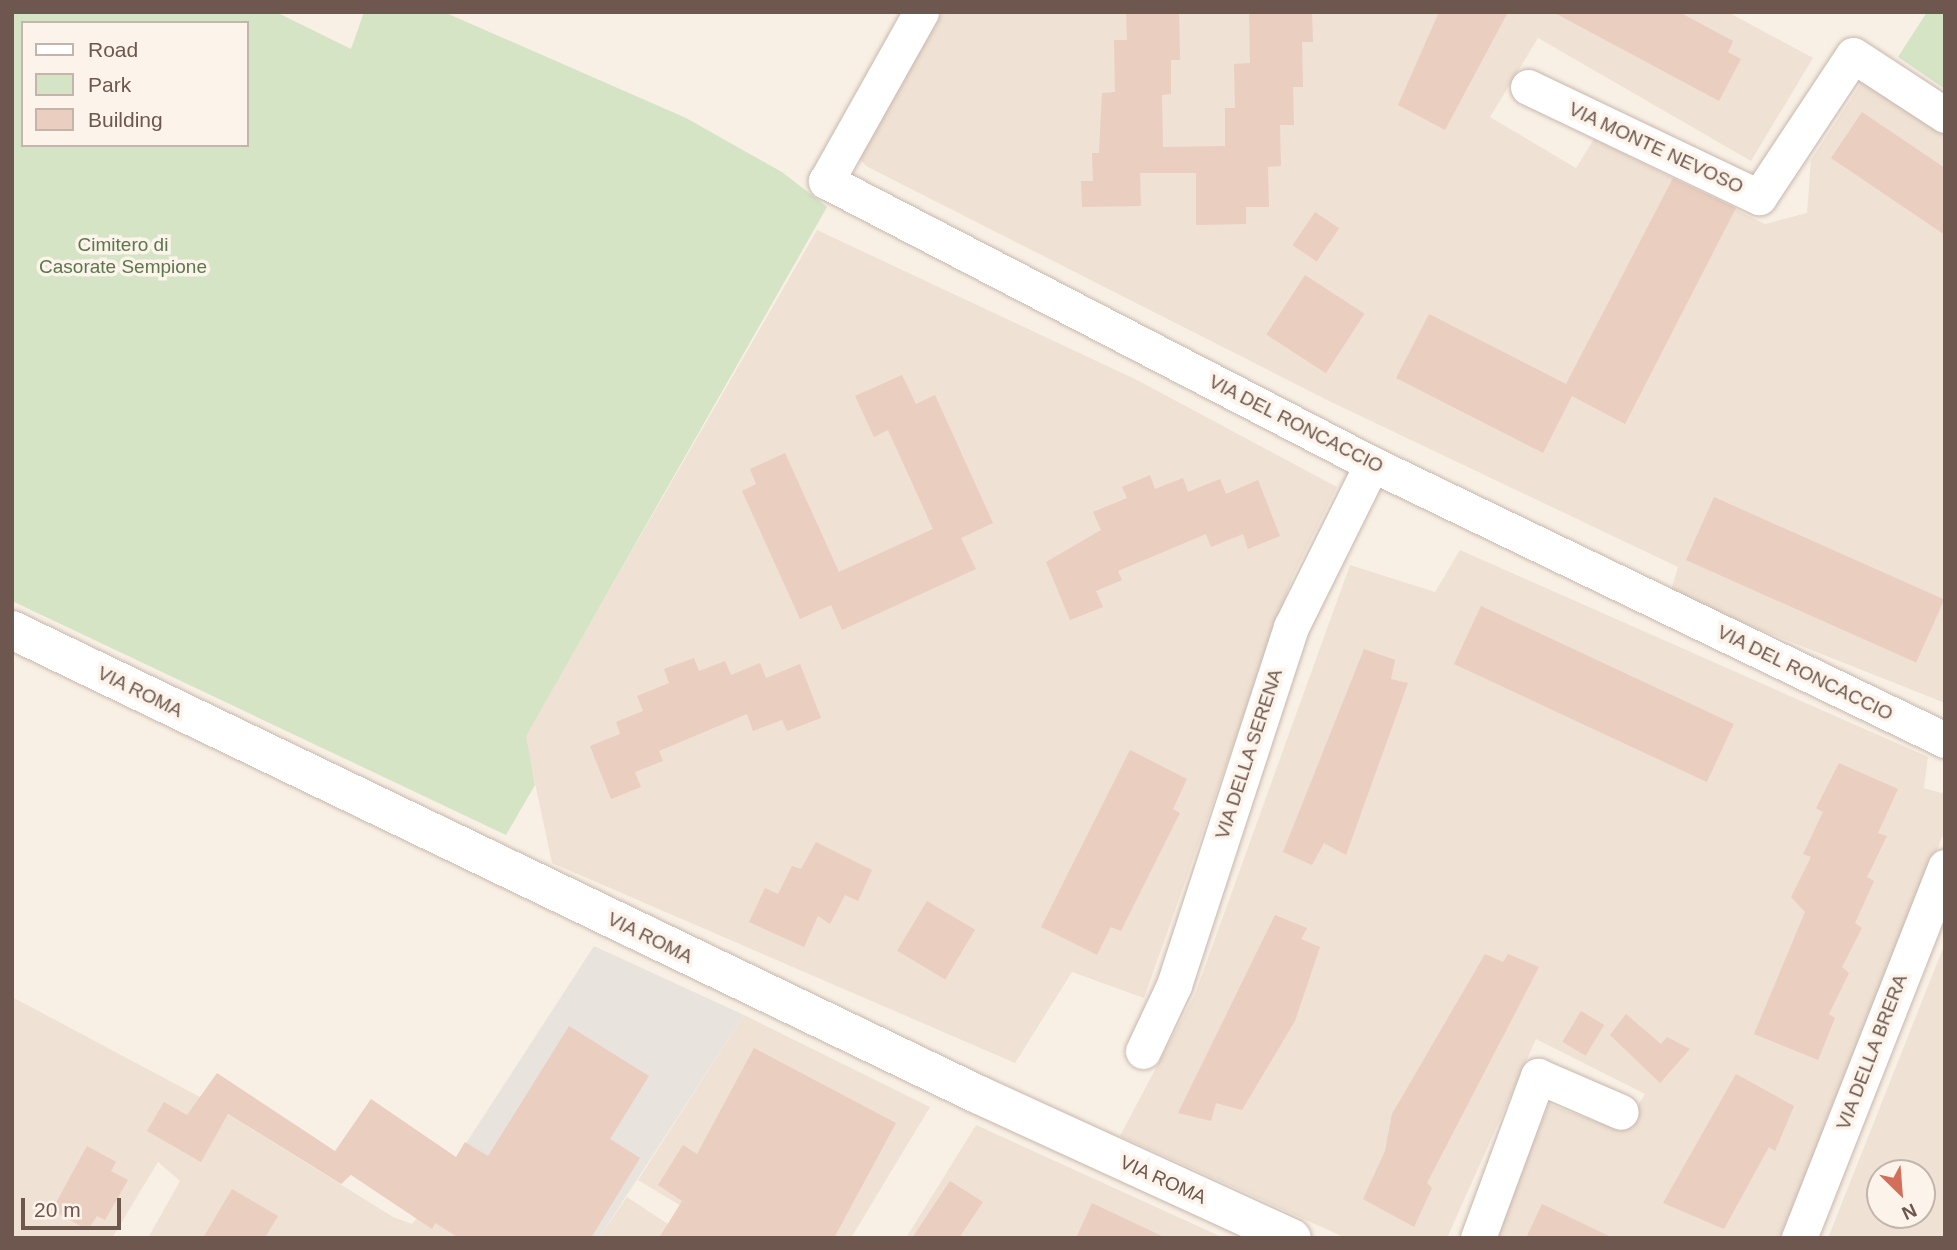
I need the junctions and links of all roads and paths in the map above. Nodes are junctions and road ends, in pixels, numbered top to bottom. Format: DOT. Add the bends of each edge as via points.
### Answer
graph roads {
  1 [pos="921,12"];
  2 [pos="1528,87"];
  3 [pos="1945,115"];
  4 [pos="1372,464"];
  5 [pos="12,630"];
  6 [pos="1945,740"];
  7 [pos="1945,866"];
  8 [pos="1143,1051"];
  9 [pos="1621,1112"];
  10 [pos="1292,1238"];
  11 [pos="1478,1238"];
  12 [pos="1799,1238"];
  1 -- 4 [label="street, VIA DEL RONCACCIO" via="826,181"];
  2 -- 3 [label="street, VIA MONTE NEVOSO" via="1759,197 1853,55"];
  4 -- 6 [label="street, VIA DEL RONCACCIO"];
  4 -- 8 [label="street, VIA DELLA SERENA" via="1291,627 1174,985"];
  5 -- 10 [label="street, VIA ROMA" via="967,1089"];
  7 -- 12 [label="street, VIA DELLA BRERA"];
  9 -- 11 [label="street" via="1538,1076"];
}
